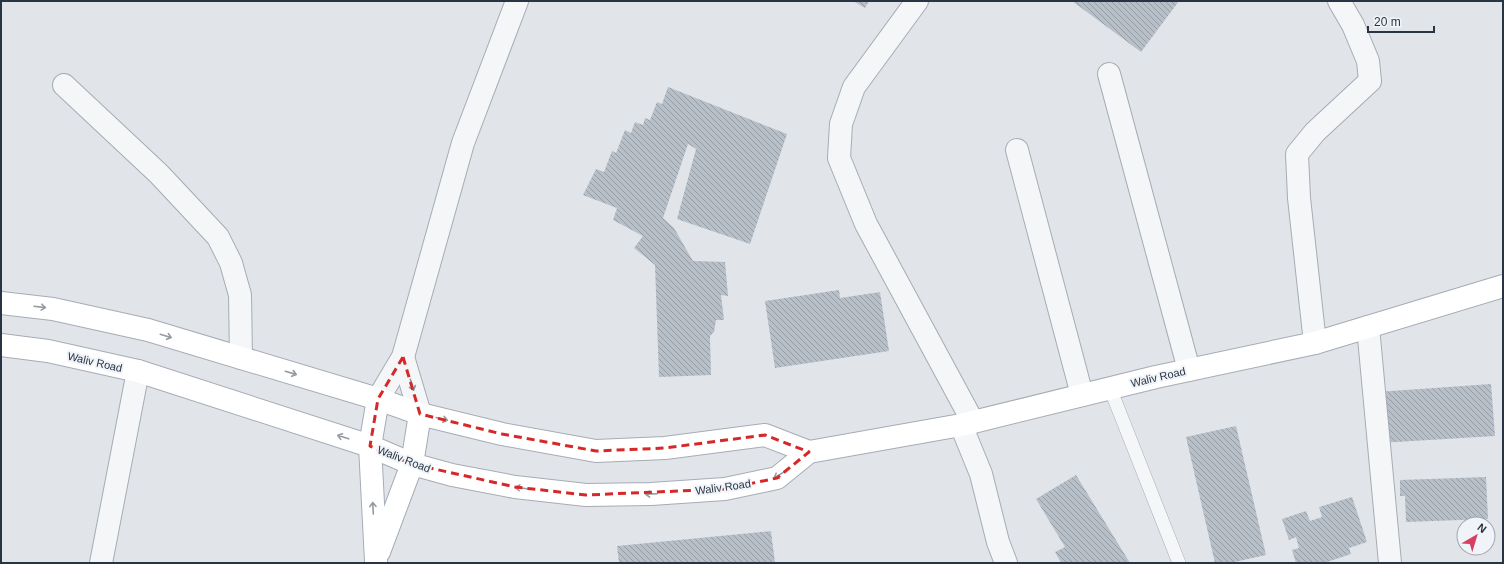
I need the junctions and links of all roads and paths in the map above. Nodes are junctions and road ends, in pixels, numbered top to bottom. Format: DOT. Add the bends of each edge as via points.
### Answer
graph roads {
  1 [pos="517,1"];
  2 [pos="917,1"];
  3 [pos="1339,1"];
  4 [pos="1109,74"];
  5 [pos="64,85"];
  6 [pos="1017,150"];
  7 [pos="1503,286"];
  8 [pos="1,303"];
  9 [pos="1368,327"];
  10 [pos="1315,343"];
  11 [pos="1,345"];
  12 [pos="403,357"];
  13 [pos="241,358"];
  14 [pos="1189,370"];
  15 [pos="138,371"];
  16 [pos="1110,388"];
  17 [pos="1082,395"];
  18 [pos="378,399"];
  19 [pos="420,414"];
  20 [pos="967,423"];
  21 [pos="370,446"];
  22 [pos="809,452"];
  23 [pos="412,464"];
  24 [pos="375,562"];
  25 [pos="101,563"];
  26 [pos="1006,563"];
  27 [pos="1179,563"];
  28 [pos="1390,563"];
  1 -- 12 [label="street" via="463,143"];
  2 -- 20 [label="street" via="854,87 841,124 839,158 866,224"];
  3 -- 10 [label="street" via="1353,25 1368,61 1370,80 1315,132 1297,154 1299,198"];
  4 -- 14 [label="street"];
  5 -- 13 [label="street" via="159,174 218,237 231,264 240,294"];
  6 -- 17 [label="street"];
  7 -- 9 [label="main road, Waliv Road"];
  8 -- 13 [label="main road, one-way" via="53,309 141,329"];
  9 -- 10 [label="main road, Waliv Road"];
  9 -- 28 [label="street"];
  10 -- 14 [label="main road, Waliv Road"];
  11 -- 15 [label="main road, Waliv Road" via="48,351"];
  12 -- 18 [label="street"];
  12 -- 19 [label="street, one-way"];
  13 -- 18 [label="main road, one-way"];
  14 -- 16 [label="main road, Waliv Road"];
  21 -- 15 [label="main road, Waliv Road, one-way"];
  15 -- 25 [label="street"];
  16 -- 17 [label="main road, Waliv Road"];
  16 -- 27 [label="lane"];
  17 -- 20 [label="main road, Waliv Road"];
  18 -- 19 [label="main road"];
  18 -- 21 [label="main road"];
  19 -- 22 [label="main road, one-way" via="502,434 596,451 664,448 765,435"];
  19 -- 23 [label="main road"];
  20 -- 22 [label="main road, Waliv Road"];
  20 -- 26 [label="street" via="998,542"];
  21 -- 23 [label="main road, Waliv Road"];
  24 -- 21 [label="main road, one-way"];
  22 -- 23 [label="main road, Waliv Road, one-way" via="777,478 725,489 651,494 586,495 516,487 452,475"];
  23 -- 24 [label="main road"];
}
